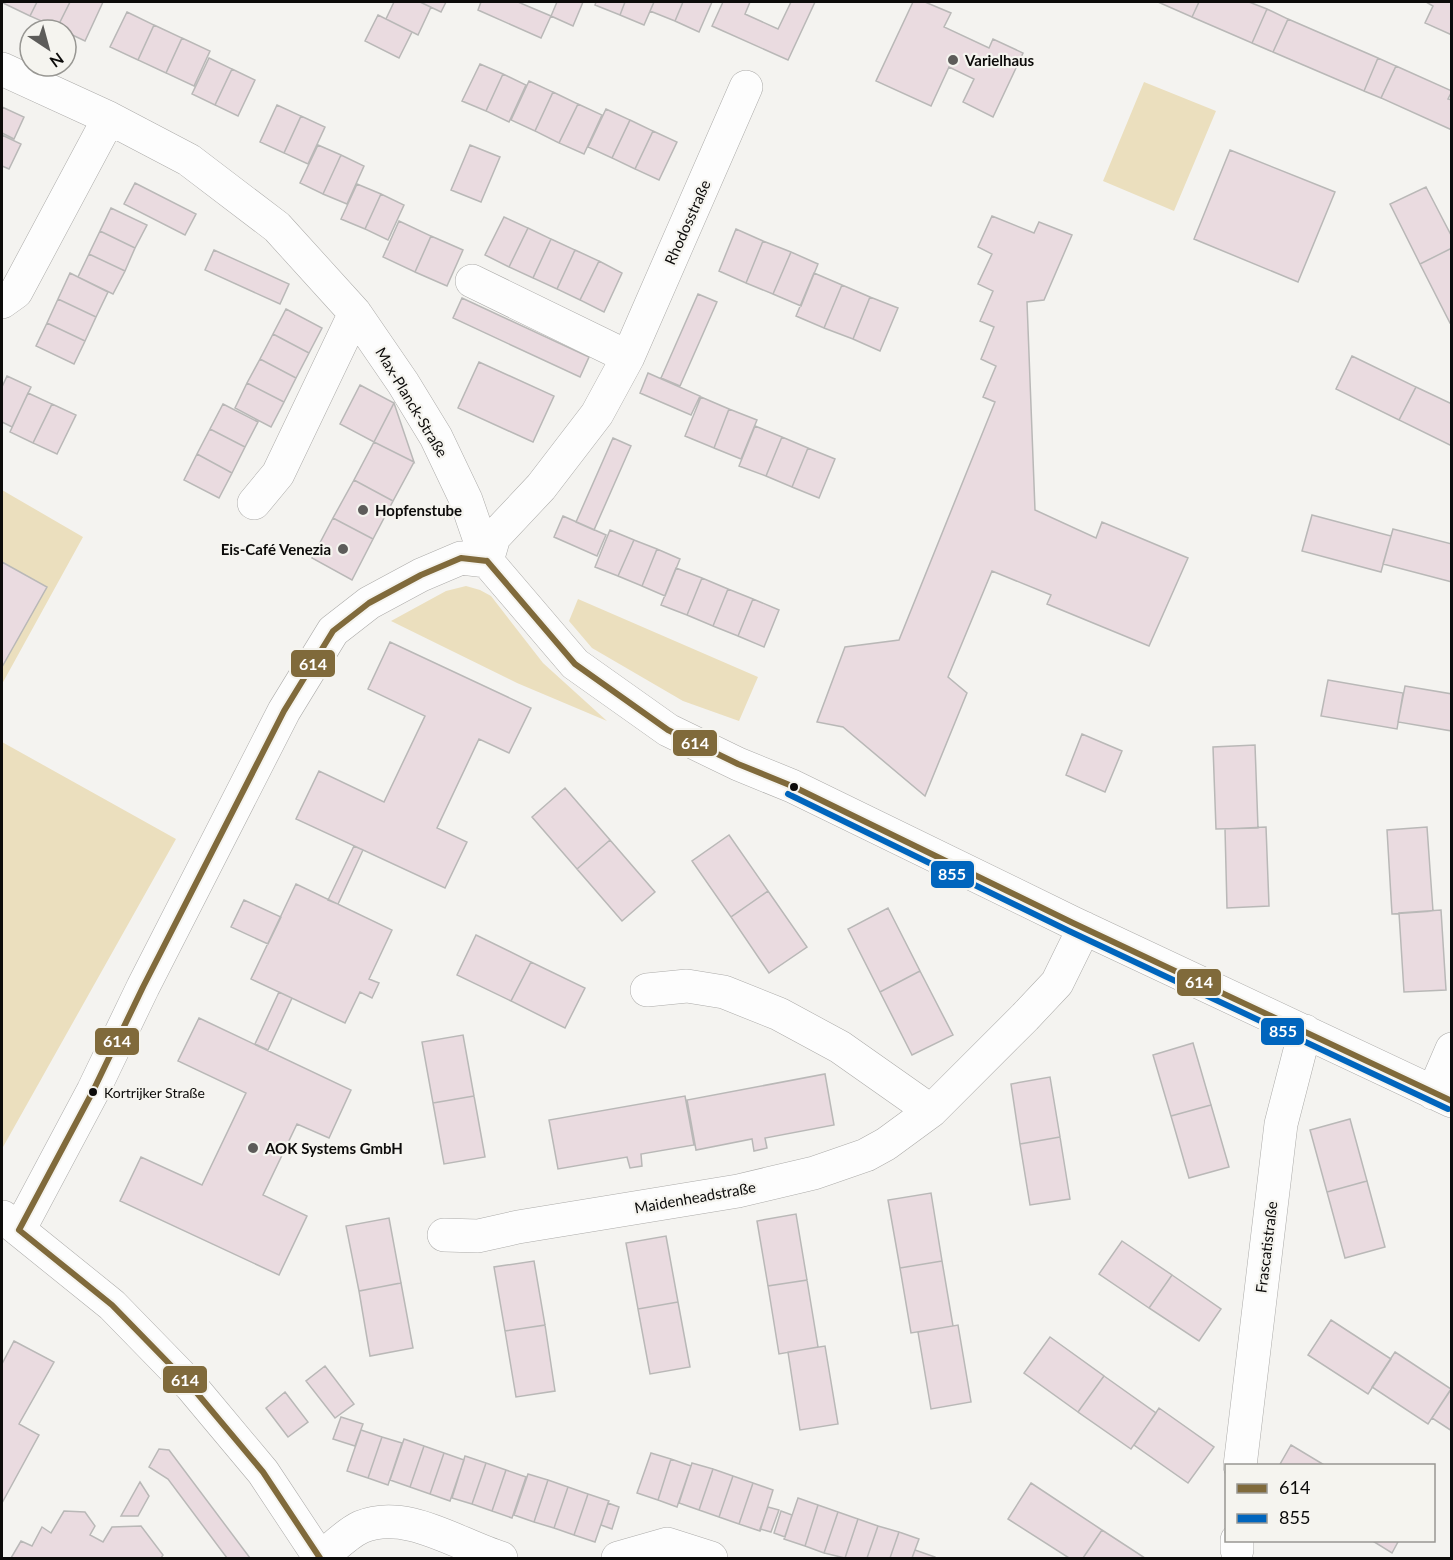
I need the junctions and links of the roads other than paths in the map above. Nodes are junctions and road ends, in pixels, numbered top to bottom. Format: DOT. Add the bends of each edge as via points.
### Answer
graph roads {
  1 [pos="2,69"];
  2 [pos="746,87"];
  3 [pos="109,118"];
  4 [pos="472,281"];
  5 [pos="2,302"];
  6 [pos="355,313"];
  7 [pos="627,357"];
  8 [pos="254,503"];
  9 [pos="487,561"];
  10 [pos="1084,928"];
  11 [pos="647,990"];
  12 [pos="1305,1031"];
  13 [pos="1452,1049"];
  14 [pos="1442,1097"];
  15 [pos="931,1111"];
  16 [pos="10,1223"];
  17 [pos="444,1235"];
  18 [pos="1240,1464"];
  19 [pos="320,1558"];
  20 [pos="498,1558"];
  21 [pos="618,1558"];
  22 [pos="711,1558"];
  1 -- 3 [label="street, Max-Planck-Straße"];
  2 -- 7 [label="street, Rhodosstraße"];
  3 -- 5 [label="street" via="16,292"];
  3 -- 6 [label="street, Max-Planck-Straße" via="189,160 277,227"];
  4 -- 7 [label="street"];
  6 -- 8 [label="street" via="278,474"];
  6 -- 9 [label="street, Max-Planck-Straße" via="436,436 466,500"];
  7 -- 9 [label="street, Rhodosstraße" via="597,414 541,487 494,537"];
  9 -- 10 [label="street, Max-Planck-Straße" via="575,664 668,730"];
  9 -- 16 [label="street" via="461,558 421,575 369,603 333,631 284,711 93,1090"];
  10 -- 12 [label="street, Max-Planck-Straße"];
  10 -- 15 [label="street, Maidenheadstraße" via="1057,983"];
  11 -- 15 [label="street" via="687,986 724,992 780,1014 840,1047"];
  12 -- 14 [label="street, Max-Planck-Straße"];
  12 -- 18 [label="street, Frascatistraße" via="1281,1124"];
  13 -- 14 [label="street"];
  15 -- 17 [label="street, Maidenheadstraße" via="866,1155 814,1173 738,1191 478,1236"];
  16 -- 19 [label="street" via="112,1305 191,1386 263,1472"];
  19 -- 20 [label="street" via="360,1527 398,1521"];
  21 -- 22 [label="street" via="667,1544"];
}
